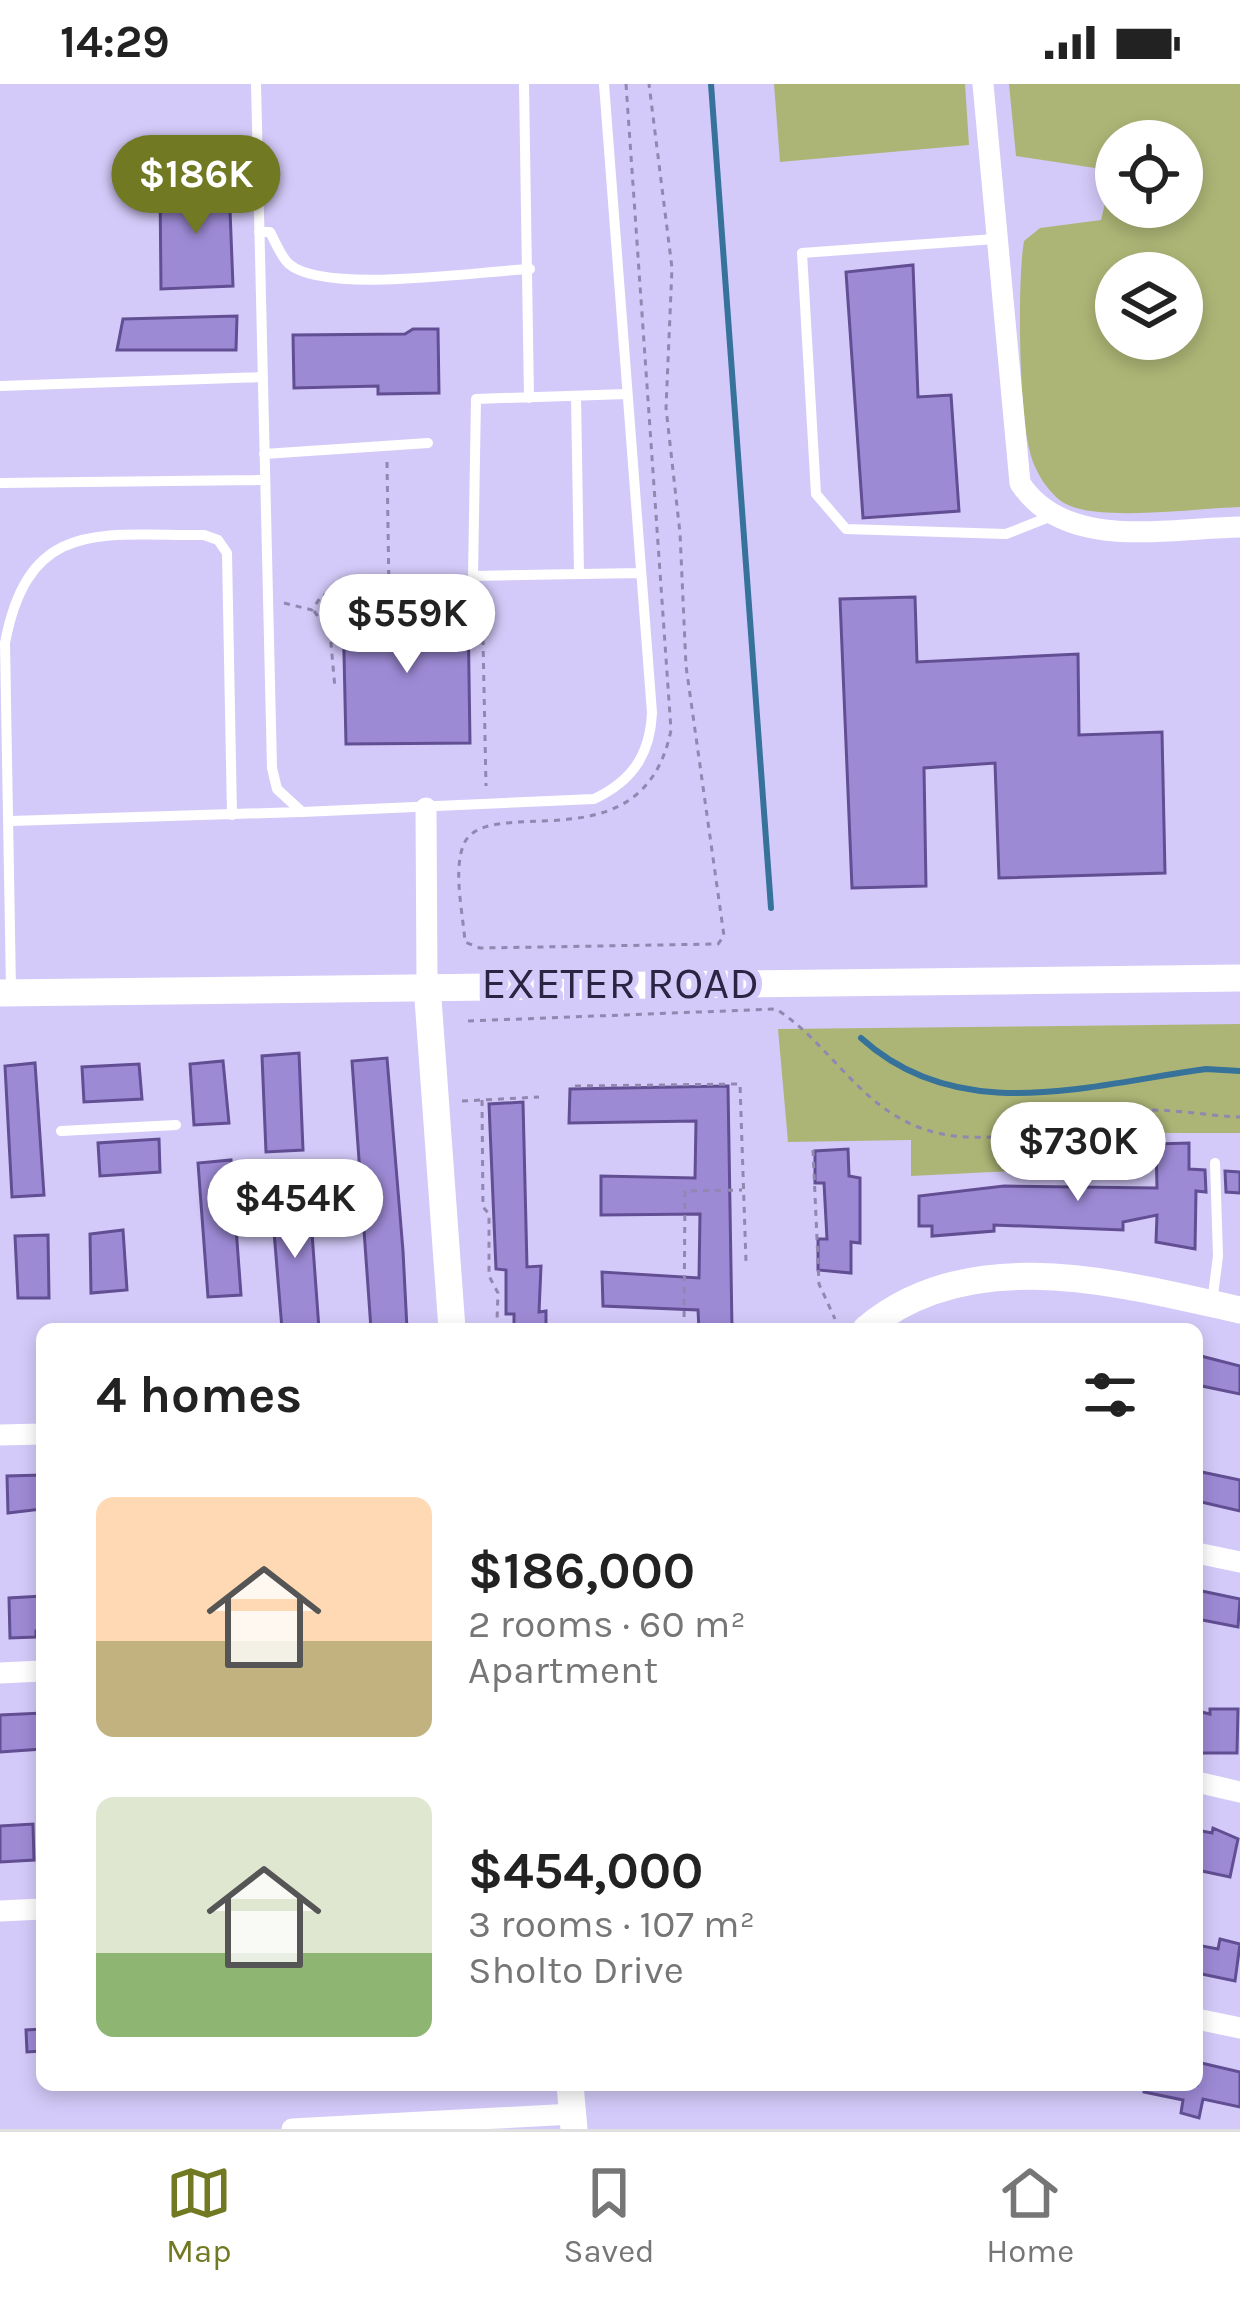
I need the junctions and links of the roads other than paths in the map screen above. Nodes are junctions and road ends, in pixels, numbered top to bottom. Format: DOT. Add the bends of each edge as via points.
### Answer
graph roads {
  1 [pos="256,84"];
  2 [pos="524,84"];
  3 [pos="604,84"];
  4 [pos="983,84"];
  5 [pos="259,232"];
  6 [pos="995,239"];
  7 [pos="530,269"];
  8 [pos="262,377"];
  9 [pos="0,386"];
  10 [pos="626,394"];
  11 [pos="576,397"];
  12 [pos="529,398"];
  13 [pos="428,443"];
  14 [pos="264,454"];
  15 [pos="265,481"];
  16 [pos="0,483"];
  17 [pos="1049,517"];
  18 [pos="1240,527"];
  19 [pos="579,573"];
  20 [pos="640,573"];
  21 [pos="426,808"];
  22 [pos="302,812"];
  23 [pos="232,815"];
  24 [pos="11,821"];
  25 [pos="1240,978"];
  26 [pos="427,985"];
  27 [pos="5,993"];
  28 [pos="176,1125"];
  29 [pos="61,1131"];
  30 [pos="1216,1163"];
  31 [pos="1226,1307"];
  32 [pos="452,1323"];
  33 [pos="876,1323"];
  34 [pos="36,1434"];
  35 [pos="0,1435"];
  36 [pos="1203,1554"];
  37 [pos="1240,1562"];
  38 [pos="36,1671"];
  39 [pos="0,1673"];
  40 [pos="1203,1783"];
  41 [pos="1240,1792"];
  42 [pos="36,1909"];
  43 [pos="0,1912"];
  44 [pos="1203,2020"];
  45 [pos="1240,2028"];
  46 [pos="570,2091"];
  47 [pos="573,2121"];
  48 [pos="292,2129"];
  1 -- 5 [label="lane"];
  2 -- 7 [label="lane"];
  3 -- 10 [label="lane"];
  4 -- 6 [label="street"];
  5 -- 7 [label="lane" via="270,232 288,264 313,275"];
  5 -- 8 [label="lane"];
  6 -- 17 [label="street" via="1014,462 1020,483"];
  6 -- 17 [label="lane" via="802,254 816,494 846,529 1006,534"];
  7 -- 12 [label="lane"];
  8 -- 9 [label="lane"];
  8 -- 14 [label="lane"];
  10 -- 11 [label="lane"];
  10 -- 20 [label="lane"];
  11 -- 12 [label="lane"];
  11 -- 19 [label="lane"];
  12 -- 19 [label="lane" via="476,399 473,576"];
  13 -- 14 [label="lane"];
  14 -- 15 [label="lane"];
  15 -- 16 [label="lane"];
  15 -- 22 [label="lane" via="273,779"];
  17 -- 18 [label="street" via="1081,528"];
  19 -- 20 [label="lane"];
  20 -- 21 [label="lane" via="652,713 644,757 594,799"];
  21 -- 22 [label="lane"];
  21 -- 26 [label="street"];
  22 -- 23 [label="lane"];
  23 -- 24 [label="lane"];
  23 -- 24 [label="lane" via="227,553 204,535 83,536 60,543 9,623"];
  24 -- 27 [label="lane"];
  25 -- 26 [label="main road, EXETER ROAD"];
  26 -- 27 [label="main road, EXETER ROAD"];
  26 -- 32 [label="main road"];
  28 -- 29 [label="lane"];
  30 -- 31 [label="lane"];
  31 -- 33 [label="main road" via="1059,1275 1008,1277 916,1299"];
  34 -- 35 [label="street"];
  36 -- 37 [label="street"];
  38 -- 39 [label="street"];
  40 -- 41 [label="street"];
  42 -- 43 [label="street"];
  44 -- 45 [label="street"];
  46 -- 47 [label="main road"];
  47 -- 48 [label="street"];
}
